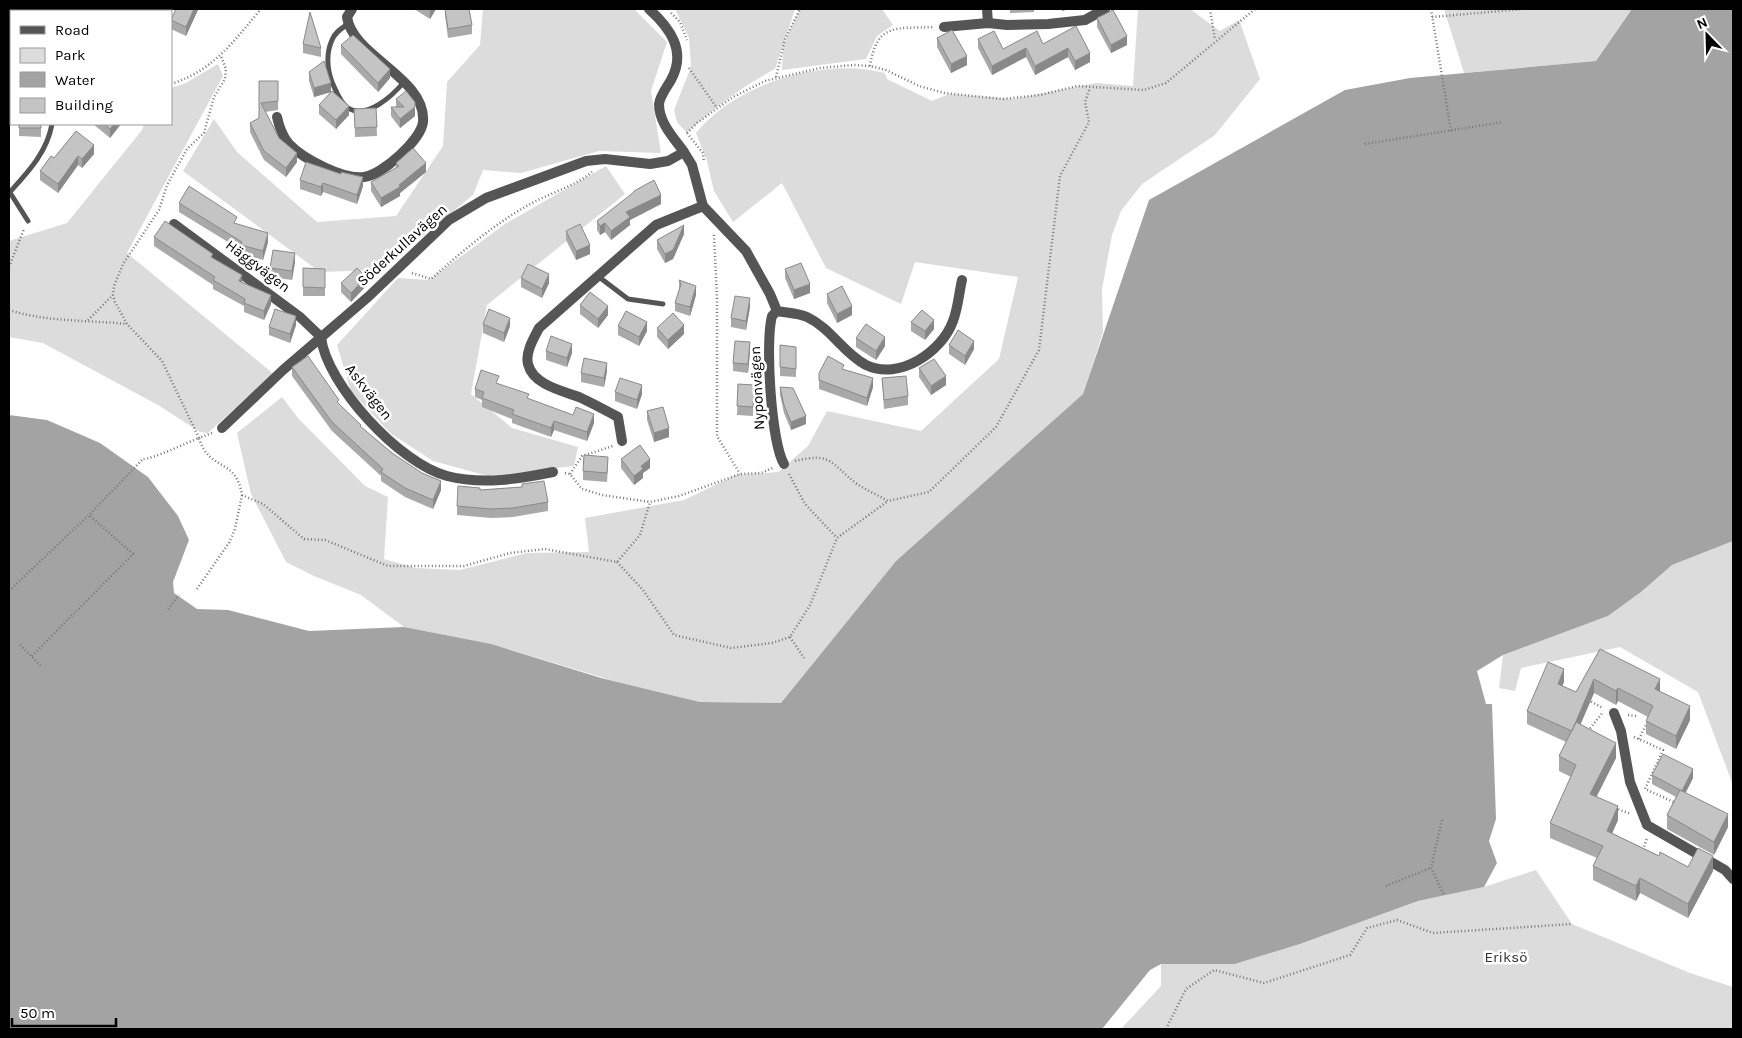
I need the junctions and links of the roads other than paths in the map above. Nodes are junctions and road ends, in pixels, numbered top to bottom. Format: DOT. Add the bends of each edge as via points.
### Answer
graph roads {
  1 [pos="352,9"];
  2 [pos="649,9"];
  3 [pos="987,9"];
  4 [pos="1105,9"];
  5 [pos="988,23"];
  6 [pos="348,24"];
  7 [pos="944,27"];
  8 [pos="404,82"];
  9 [pos="277,117"];
  10 [pos="52,125"];
  11 [pos="684,152"];
  12 [pos="9,192"];
  13 [pos="703,206"];
  14 [pos="28,221"];
  15 [pos="174,224"];
  16 [pos="599,277"];
  17 [pos="962,280"];
  18 [pos="663,304"];
  19 [pos="777,311"];
  20 [pos="321,336"];
  21 [pos="222,428"];
  22 [pos="622,442"];
  23 [pos="784,464"];
  24 [pos="554,472"];
  25 [pos="1614,713"];
  26 [pos="1733,879"];
  1 -- 6 [label="street"];
  2 -- 11 [label="street" via="668,28 679,53 678,64 659,102 664,124"];
  3 -- 5 [label="street"];
  4 -- 5 [label="street" via="1085,20 1015,25"];
  5 -- 7 [label="street"];
  6 -- 8 [label="street" via="362,43"];
  6 -- 8 [label="lane" via="332,38 328,50 331,78 344,105 358,111 371,108 385,102"];
  8 -- 9 [label="street" via="421,108 423,122 419,135 392,161 365,177 315,163 288,144"];
  10 -- 12 [label="lane" via="37,161"];
  11 -- 13 [label="street" via="692,165"];
  11 -- 20 [label="street, Söderkullavägen" via="668,161 650,164 586,160 486,198 449,220"];
  12 -- 14 [label="lane"];
  13 -- 16 [label="street" via="656,225"];
  13 -- 19 [label="street" via="746,251"];
  15 -- 20 [label="street, Häggvägen"];
  16 -- 18 [label="lane" via="628,299"];
  16 -- 22 [label="street" via="539,328 529,346 528,364 538,378 555,389 618,417"];
  17 -- 19 [label="street" via="954,321 938,345 910,365 895,369 868,366 816,322"];
  19 -- 23 [label="street, Nyponvägen" via="770,323 769,342 775,437 778,455"];
  20 -- 21 [label="street, Söderkullavägen"];
  20 -- 24 [label="street, Askvägen" via="322,350 329,365 355,404 389,440 425,466 445,476 474,481 526,478"];
  25 -- 26 [label="street" via="1621,731 1630,782 1650,827 1725,870"];
}
